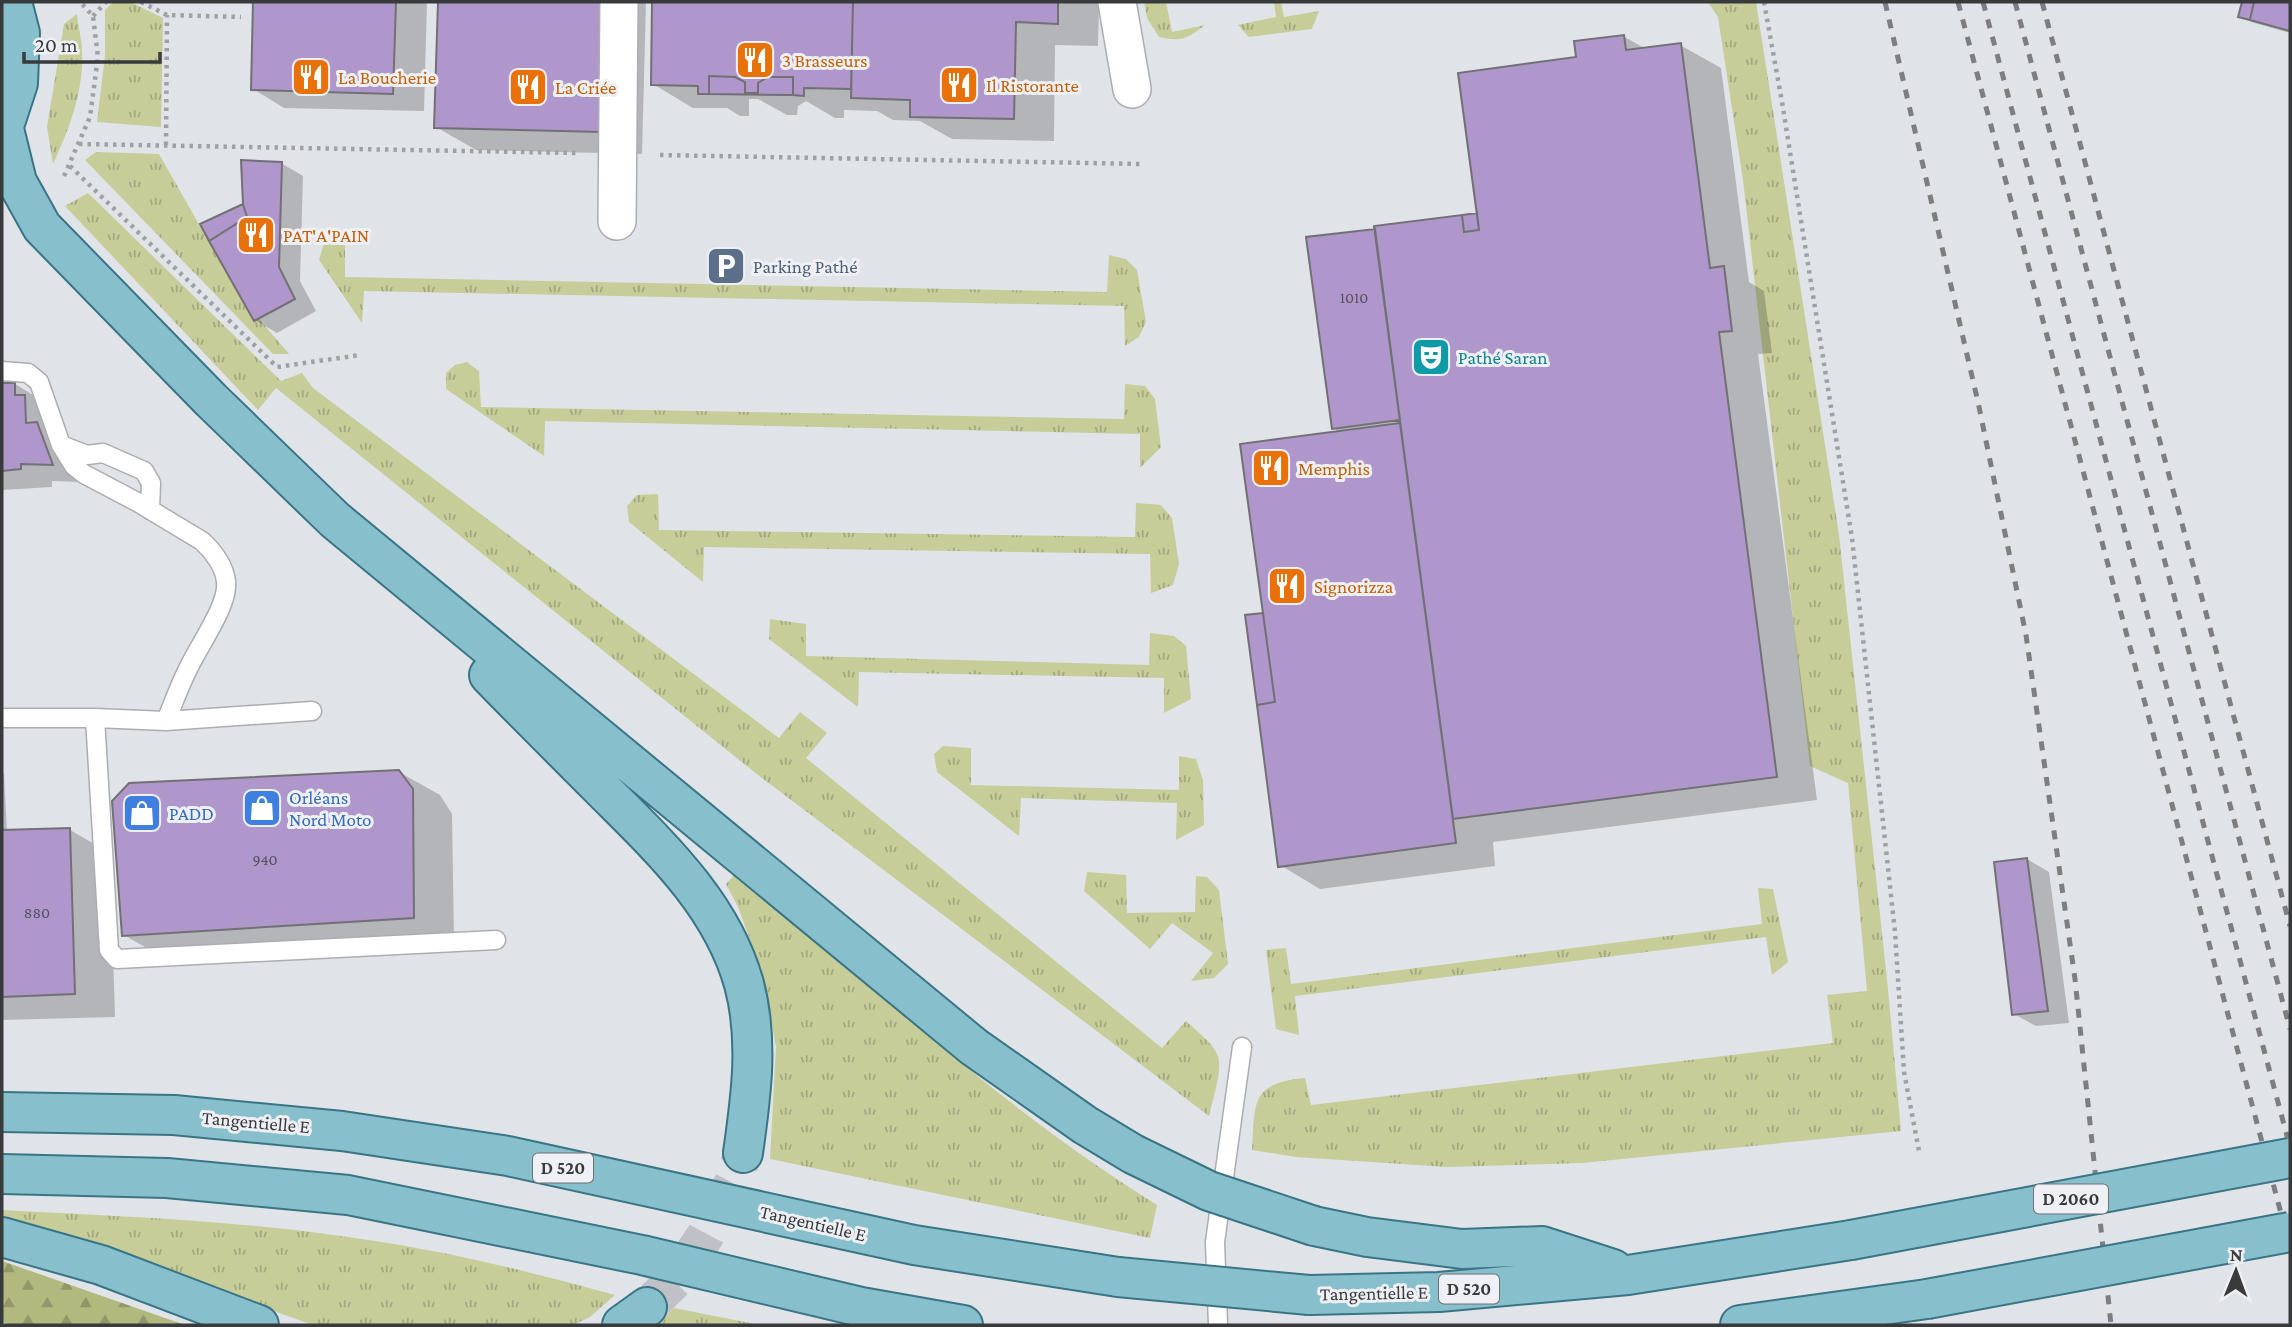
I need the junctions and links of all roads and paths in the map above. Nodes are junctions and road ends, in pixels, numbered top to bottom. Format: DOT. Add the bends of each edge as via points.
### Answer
graph roads {
  1 [pos="12,2"];
  2 [pos="80,2"];
  3 [pos="106,2"];
  4 [pos="141,2"];
  5 [pos="620,2"];
  6 [pos="1118,2"];
  7 [pos="1764,2"];
  8 [pos="167,15"];
  9 [pos="93,16"];
  10 [pos="241,17"];
  11 [pos="1132,89"];
  12 [pos="3,131"];
  13 [pos="166,145"];
  14 [pos="70,166"];
  15 [pos="65,175"];
  16 [pos="617,221"];
  17 [pos="360,355"];
  18 [pos="2,371"];
  19 [pos="61,445"];
  20 [pos="150,510"];
  21 [pos="335,520"];
  22 [pos="312,711"];
  23 [pos="95,718"];
  24 [pos="2,719"];
  25 [pos="166,721"];
  26 [pos="496,940"];
  27 [pos="1242,1047"];
  28 [pos="2,1112"];
  29 [pos="1919,1151"];
  30 [pos="743,1153"];
  31 [pos="2290,1158"];
  32 [pos="2,1174"];
  33 [pos="2290,1232"];
  34 [pos="2,1237"];
  35 [pos="1628,1275"];
  36 [pos="260,1325"];
  37 [pos="963,1325"];
  38 [pos="1218,1325"];
  39 [pos="1740,1325"];
  1 -- 12 [label="main road" via="20,33 18,83"];
  2 -- 9 [label="path"];
  3 -- 9 [label="path"];
  4 -- 8 [label="path"];
  5 -- 16 [label="street"];
  6 -- 11 [label="street"];
  7 -- 29 [label="path" via="1852,538 1895,932 1904,1072"];
  8 -- 10 [label="path"];
  8 -- 13 [label="path"];
  9 -- 14 [label="path" via="98,57 90,117"];
  12 -- 21 [label="main road" via="18,182 42,227"];
  14 -- 15 [label="path"];
  14 -- 17 [label="path" via="276,368"];
  18 -- 19 [label="lane" via="28,373 40,382"];
  19 -- 20 [label="lane" via="84,474"];
  19 -- 20 [label="lane" via="87,454 103,453 144,471 150,483"];
  20 -- 25 [label="lane" via="211,549 227,584 225,599"];
  21 -- 30 [label="main road" via="674,862 719,922 744,983 753,1039"];
  21 -- 35 [label="main road, bridge" via="974,1047 1085,1125 1209,1191 1314,1226 1462,1249 1542,1246"];
  22 -- 25 [label="lane"];
  23 -- 24 [label="lane"];
  23 -- 25 [label="lane"];
  23 -- 26 [label="lane" via="109,950 117,959"];
  27 -- 38 [label="lane" via="1215,1242"];
  28 -- 35 [label="main road, Tangentielle E / D 520, bridge" via="174,1115 342,1131 508,1156 914,1245 1118,1277 1309,1295 1439,1292"];
  31 -- 35 [label="main road, D 2060, bridge" via="1851,1241"];
  32 -- 37 [label="main road" via="167,1178 348,1195"];
  33 -- 39 [label="main road, bridge" via="1927,1299"];
  34 -- 36 [label="main road" via="101,1265"];
}
